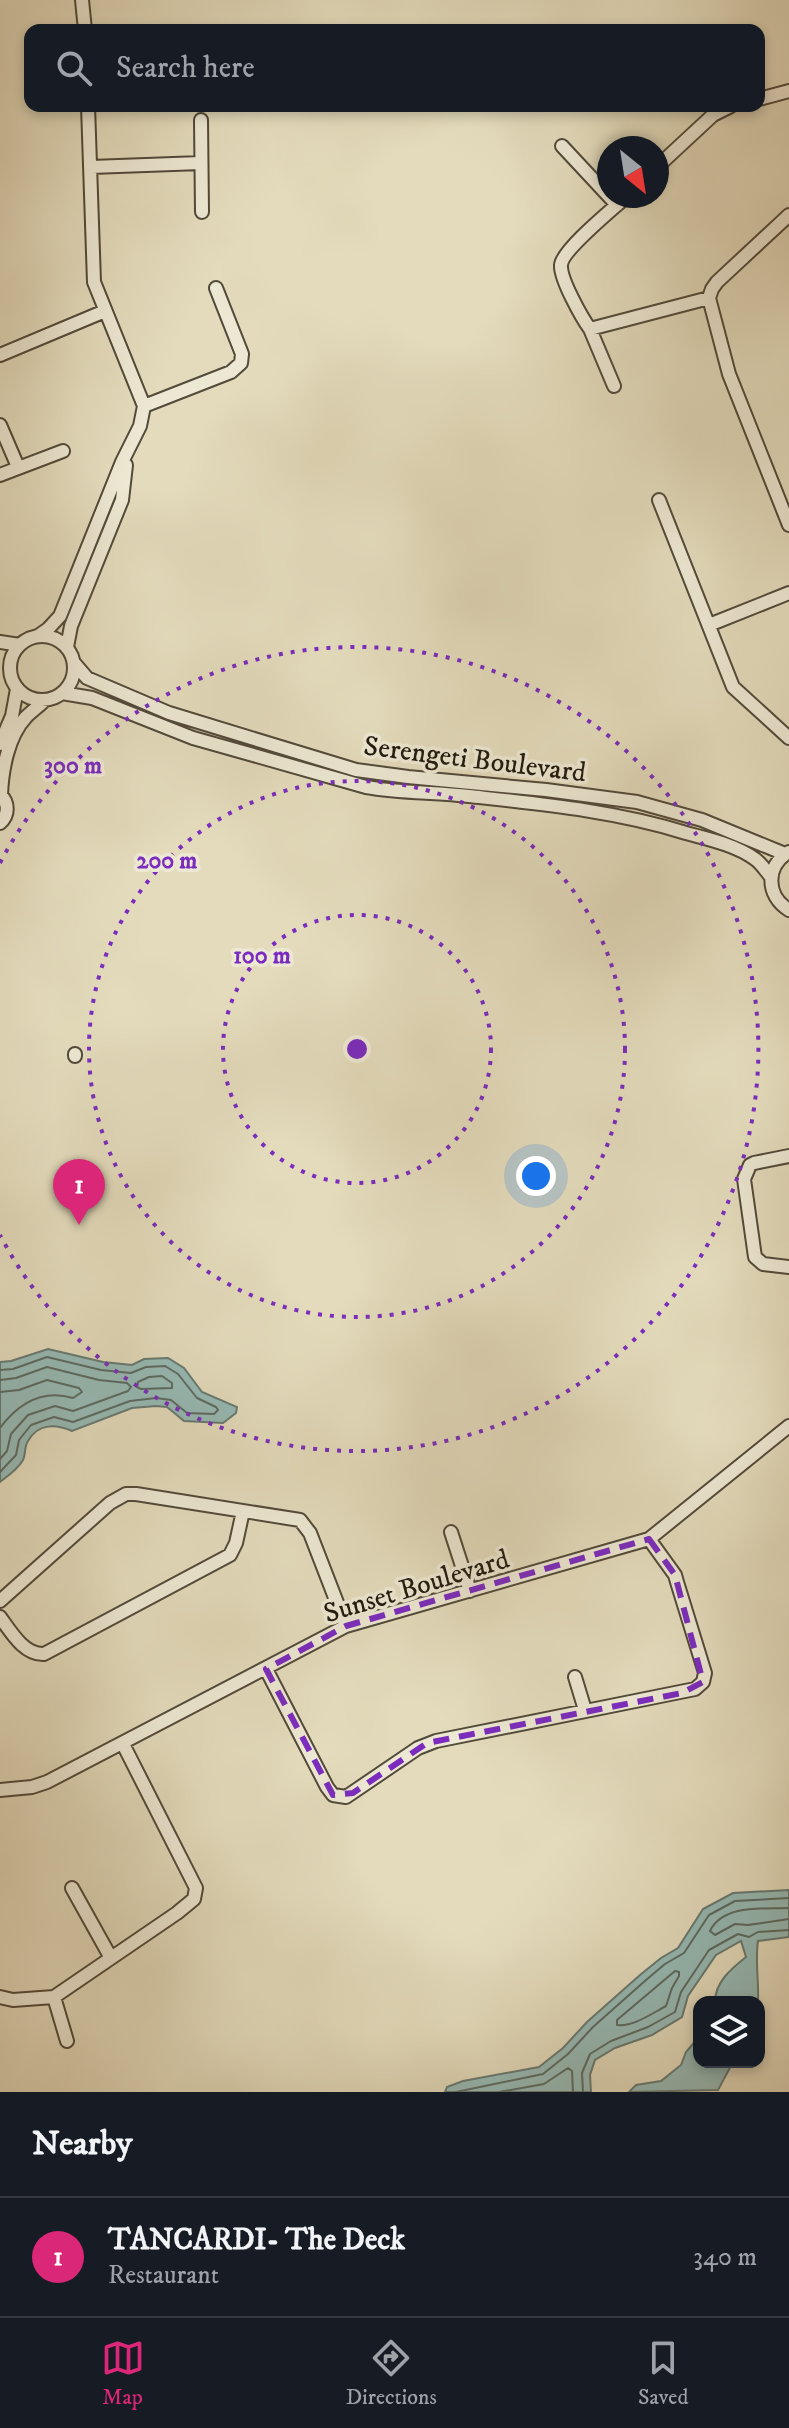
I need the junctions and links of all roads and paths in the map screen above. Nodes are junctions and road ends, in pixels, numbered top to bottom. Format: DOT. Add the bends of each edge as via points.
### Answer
graph roads {
  1 [pos="82,0"];
  2 [pos="84,24"];
  3 [pos="789,91"];
  4 [pos="765,97"];
  5 [pos="88,112"];
  6 [pos="719,112"];
  7 [pos="201,120"];
  8 [pos="562,146"];
  9 [pos="669,156"];
  10 [pos="201,163"];
  11 [pos="91,167"];
  12 [pos="597,178"];
  13 [pos="614,208"];
  14 [pos="202,212"];
  15 [pos="789,215"];
  16 [pos="216,288"];
  17 [pos="709,298"];
  18 [pos="105,311"];
  19 [pos="590,329"];
  20 [pos="0,355"];
  21 [pos="614,386"];
  22 [pos="144,406"];
  23 [pos="0,425"];
  24 [pos="63,451"];
  25 [pos="127,454"];
  26 [pos="18,467"];
  27 [pos="0,475"];
  28 [pos="659,500"];
  29 [pos="104,507"];
  30 [pos="117,513"];
  31 [pos="788,517"];
  32 [pos="92,538"];
  33 [pos="105,544"];
  34 [pos="789,593"];
  35 [pos="709,625"];
  36 [pos="38,636"];
  37 [pos="0,642"];
  38 [pos="20,645"];
  39 [pos="67,647"];
  40 [pos="0,662"];
  41 [pos="75,664"];
  42 [pos="10,673"];
  43 [pos="17,689"];
  44 [pos="62,693"];
  45 [pos="45,700"];
  46 [pos="789,738"];
  47 [pos="0,744"];
  48 [pos="0,794"];
  49 [pos="0,823"];
  50 [pos="787,853"];
  51 [pos="771,877"];
  52 [pos="789,910"];
  53 [pos="789,1156"];
  54 [pos="789,1267"];
  55 [pos="789,1426"];
  56 [pos="243,1511"];
  57 [pos="451,1532"];
  58 [pos="649,1539"];
  59 [pos="470,1591"];
  60 [pos="0,1601"];
  61 [pos="0,1617"];
  62 [pos="346,1626"];
  63 [pos="266,1669"];
  64 [pos="575,1677"];
  65 [pos="585,1710"];
  66 [pos="123,1744"];
  67 [pos="0,1790"];
  68 [pos="72,1888"];
  69 [pos="111,1958"];
  70 [pos="0,1997"];
  71 [pos="54,1997"];
  72 [pos="67,2041"];
  1 -- 2 [label="street"];
  3 -- 4 [label="street"];
  5 -- 11 [label="street"];
  6 -- 9 [label="street"];
  7 -- 10 [label="street"];
  8 -- 12 [label="street"];
  10 -- 11 [label="street"];
  10 -- 14 [label="street"];
  11 -- 18 [label="street" via="94,282"];
  13 -- 19 [label="street" via="562,262 566,282"];
  15 -- 17 [label="street" via="717,282"];
  16 -- 22 [label="street" via="241,363 231,372"];
  17 -- 19 [label="street"];
  17 -- 31 [label="street" via="729,374"];
  18 -- 20 [label="street"];
  18 -- 22 [label="street"];
  19 -- 21 [label="street"];
  22 -- 25 [label="street"];
  23 -- 26 [label="street"];
  24 -- 26 [label="street"];
  25 -- 29 [label="street"];
  25 -- 30 [label="street"];
  26 -- 27 [label="street"];
  28 -- 35 [label="street"];
  29 -- 30 [label="street"];
  29 -- 32 [label="street"];
  30 -- 33 [label="street"];
  32 -- 33 [label="street"];
  32 -- 36 [label="street" via="60,616"];
  33 -- 39 [label="street"];
  34 -- 35 [label="street"];
  35 -- 46 [label="street" via="733,687"];
  36 -- 38 [label="street"];
  36 -- 39 [label="street" via="56,638"];
  37 -- 38 [label="street"];
  38 -- 42 [label="street" via="11,658"];
  39 -- 41 [label="street"];
  40 -- 42 [label="street"];
  41 -- 44 [label="street" via="71,684"];
  41 -- 50 [label="street, Serengeti Boulevard" via="87,678 169,713 356,770 637,802"];
  42 -- 43 [label="street"];
  43 -- 45 [label="street"];
  43 -- 47 [label="street"];
  44 -- 45 [label="street"];
  44 -- 51 [label="street, Serengeti Boulevard" via="92,698 193,738 366,787 556,806 655,823 754,858"];
  45 -- 48 [label="street" via="17,730"];
  48 -- 49 [label="street" via="7,808"];
  50 -- 51 [label="street"];
  51 -- 52 [label="street" via="773,894"];
  53 -- 54 [label="street" via="750,1165 744,1179 755,1257 763,1264"];
  55 -- 58 [label="street, Sunset Boulevard"];
  56 -- 60 [label="street" via="126,1494"];
  56 -- 61 [label="street" via="230,1555 44,1654 28,1650"];
  56 -- 62 [label="street" via="304,1523"];
  57 -- 59 [label="street"];
  58 -- 59 [label="street, Sunset Boulevard"];
  58 -- 65 [label="street" via="675,1575 705,1673 703,1682 682,1693"];
  59 -- 62 [label="street, Sunset Boulevard"];
  62 -- 63 [label="street, Sunset Boulevard"];
  63 -- 65 [label="street" via="327,1787 339,1797 427,1743"];
  63 -- 66 [label="street, Sunset Boulevard"];
  64 -- 65 [label="street"];
  66 -- 67 [label="street, Sunset Boulevard" via="41,1785"];
  66 -- 69 [label="street" via="196,1894"];
  68 -- 69 [label="street"];
  69 -- 71 [label="street"];
  70 -- 71 [label="street"];
  71 -- 72 [label="street"];
}
